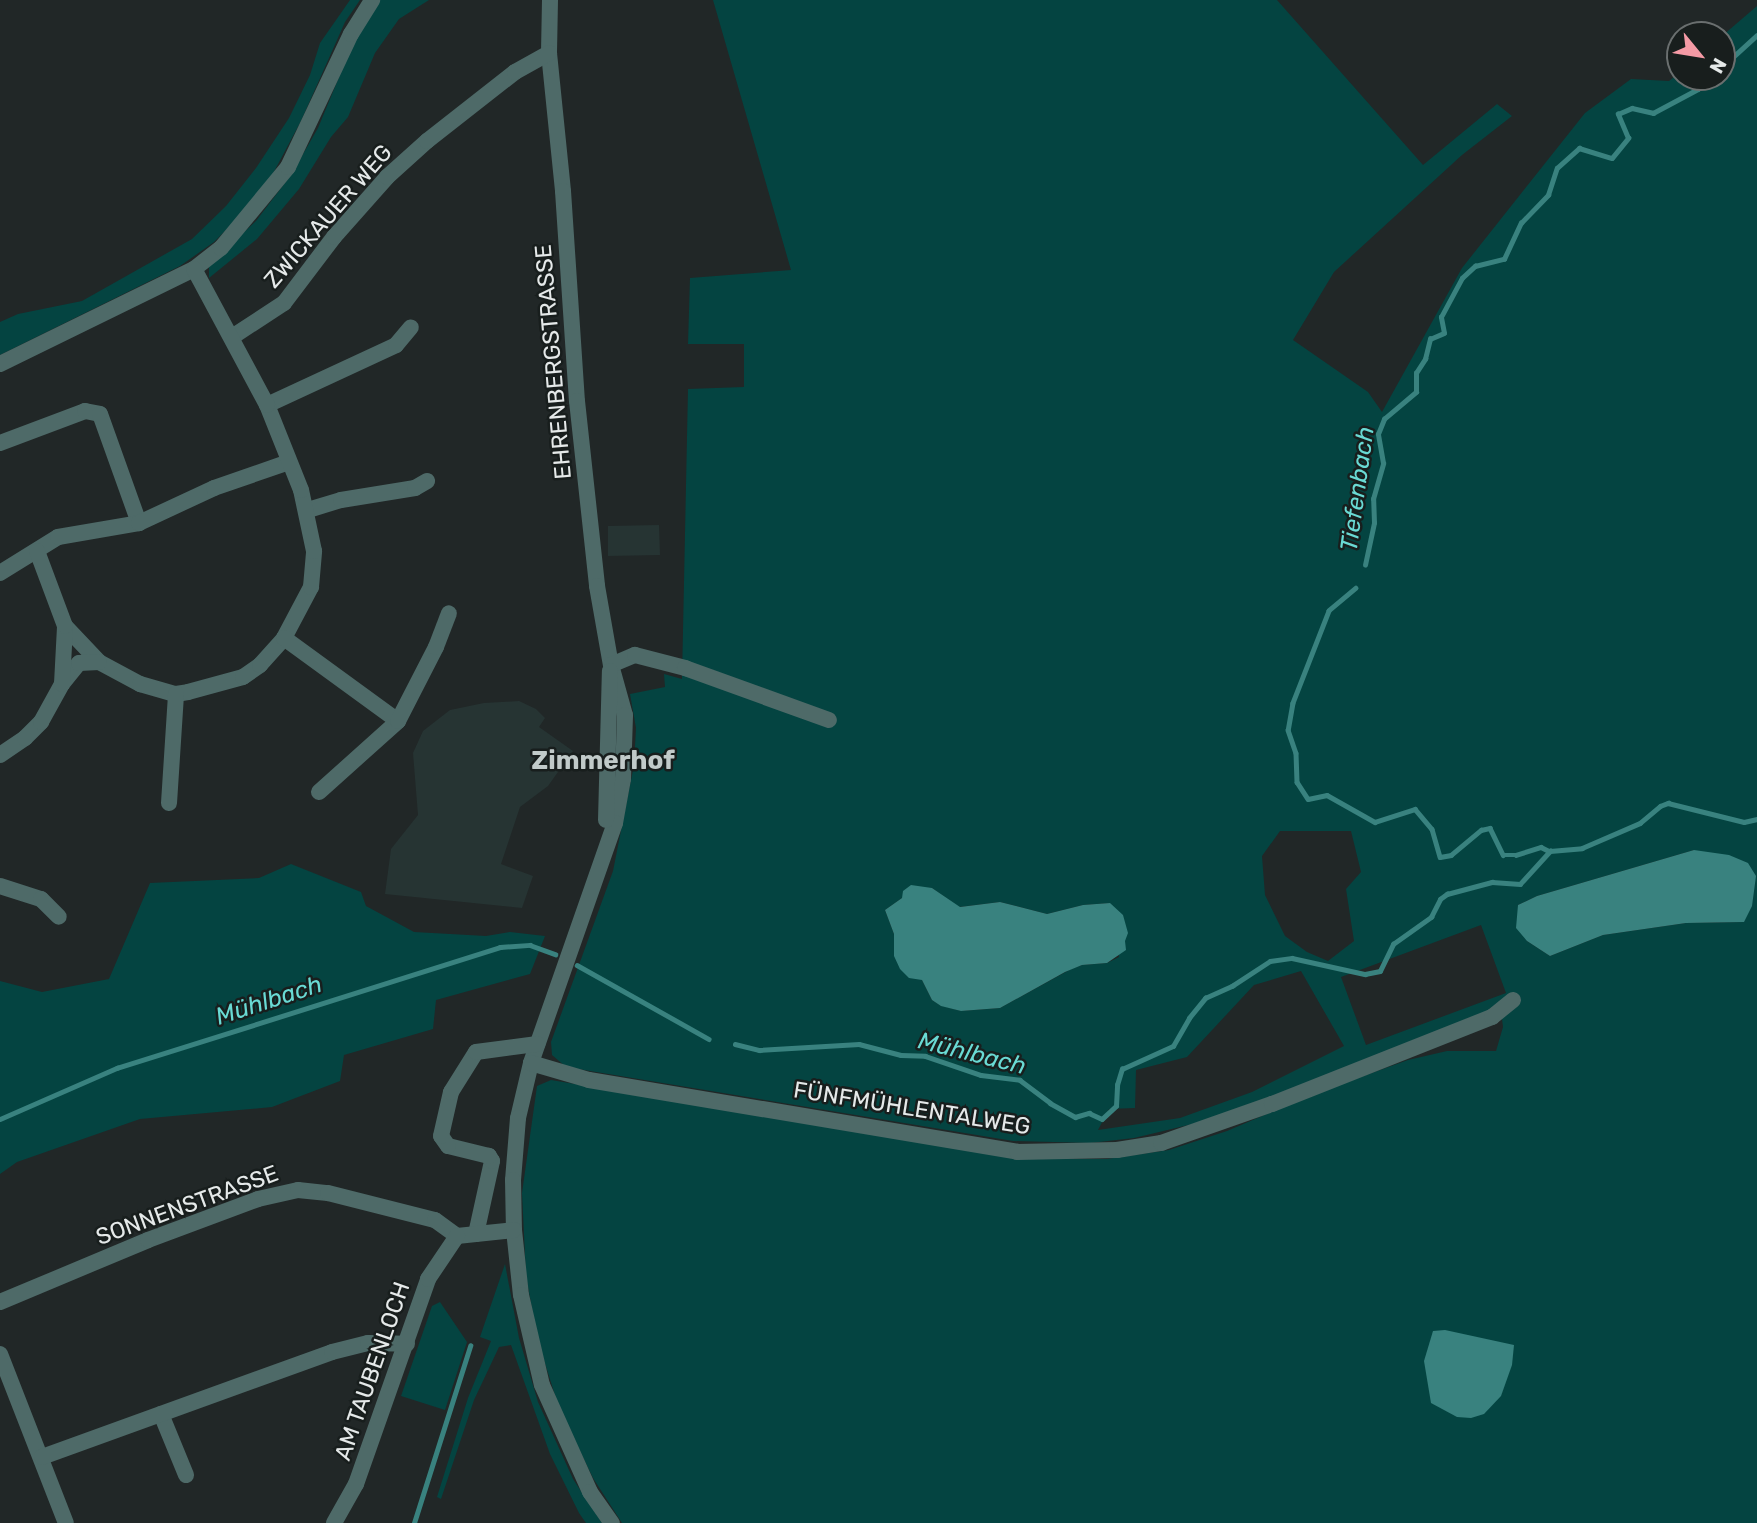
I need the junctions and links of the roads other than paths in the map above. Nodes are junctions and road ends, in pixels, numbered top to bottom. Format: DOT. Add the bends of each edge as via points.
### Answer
graph roads {
  1 [pos="372,0"];
  2 [pos="550,0"];
  3 [pos="549,53"];
  4 [pos="194,269"];
  5 [pos="411,327"];
  6 [pos="232,337"];
  7 [pos="0,364"];
  8 [pos="267,405"];
  9 [pos="5,440"];
  10 [pos="289,462"];
  11 [pos="427,481"];
  12 [pos="308,510"];
  13 [pos="139,523"];
  14 [pos="37,551"];
  15 [pos="0,573"];
  16 [pos="449,613"];
  17 [pos="65,626"];
  18 [pos="284,638"];
  19 [pos="99,662"];
  20 [pos="611,665"];
  21 [pos="62,684"];
  22 [pos="176,694"];
  23 [pos="829,720"];
  24 [pos="398,722"];
  25 [pos="0,755"];
  26 [pos="319,792"];
  27 [pos="169,803"];
  28 [pos="0,886"];
  29 [pos="59,917"];
  30 [pos="1513,1000"];
  31 [pos="537,1044"];
  32 [pos="531,1063"];
  33 [pos="514,1230"];
  34 [pos="476,1234"];
  35 [pos="457,1236"];
  36 [pos="0,1302"];
  37 [pos="407,1344"];
  38 [pos="0,1354"];
  39 [pos="161,1414"];
  40 [pos="42,1457"];
  41 [pos="186,1475"];
  42 [pos="66,1523"];
  43 [pos="334,1523"];
  44 [pos="612,1523"];
  1 -- 4 [label="street" via="288,167 244,224"];
  2 -- 3 [label="street, EHRENBERGSTRASSE"];
  3 -- 6 [label="street, ZWICKAUER WEG" via="515,72 387,177 284,303"];
  3 -- 20 [label="street, EHRENBERGSTRASSE" via="577,401 597,586"];
  4 -- 6 [label="street"];
  4 -- 7 [label="street"];
  5 -- 8 [label="street" via="396,345"];
  6 -- 8 [label="street"];
  8 -- 10 [label="street"];
  9 -- 13 [label="street" via="85,411 100,414"];
  10 -- 12 [label="street"];
  10 -- 13 [label="street" via="214,488"];
  11 -- 12 [label="street" via="415,488"];
  12 -- 18 [label="street" via="314,551 311,587"];
  13 -- 14 [label="street" via="58,537"];
  14 -- 15 [label="street"];
  14 -- 17 [label="street"];
  16 -- 24 [label="street"];
  17 -- 19 [label="street"];
  17 -- 21 [label="street"];
  18 -- 22 [label="street" via="243,677"];
  18 -- 24 [label="street"];
  19 -- 21 [label="street" via="79,663"];
  19 -- 22 [label="street" via="140,684"];
  20 -- 23 [label="street" via="635,655 685,668"];
  20 -- 31 [label="street, EHRENBERGSTRASSE" via="625,715 623,779 615,823"];
  21 -- 25 [label="street" via="41,722"];
  22 -- 27 [label="street"];
  24 -- 26 [label="street"];
  28 -- 29 [label="street" via="41,899"];
  30 -- 32 [label="street, FÜNFMÜHLENTALWEG" via="1492,1017 1272,1104 1161,1143 1117,1150 1017,1152 589,1080"];
  31 -- 32 [label="street, EHRENBERGSTRASSE"];
  31 -- 34 [label="street" via="476,1052 451,1092 441,1136 449,1146 489,1156 492,1161"];
  32 -- 33 [label="street, EHRENBERGSTRASSE" via="519,1118"];
  33 -- 34 [label="street"];
  33 -- 44 [label="street, EHRENBERGSTRASSE" via="521,1295 542,1385 590,1492"];
  34 -- 35 [label="street"];
  35 -- 36 [label="street, SONNENSTRASSE" via="435,1220 298,1190 258,1199 148,1240"];
  35 -- 37 [label="street, AM TAUBENLOCH" via="428,1279"];
  37 -- 39 [label="street" via="368,1343 332,1352"];
  37 -- 43 [label="street, AM TAUBENLOCH" via="356,1484"];
  38 -- 40 [label="street"];
  39 -- 40 [label="street"];
  39 -- 41 [label="street"];
  40 -- 42 [label="street"];
}
